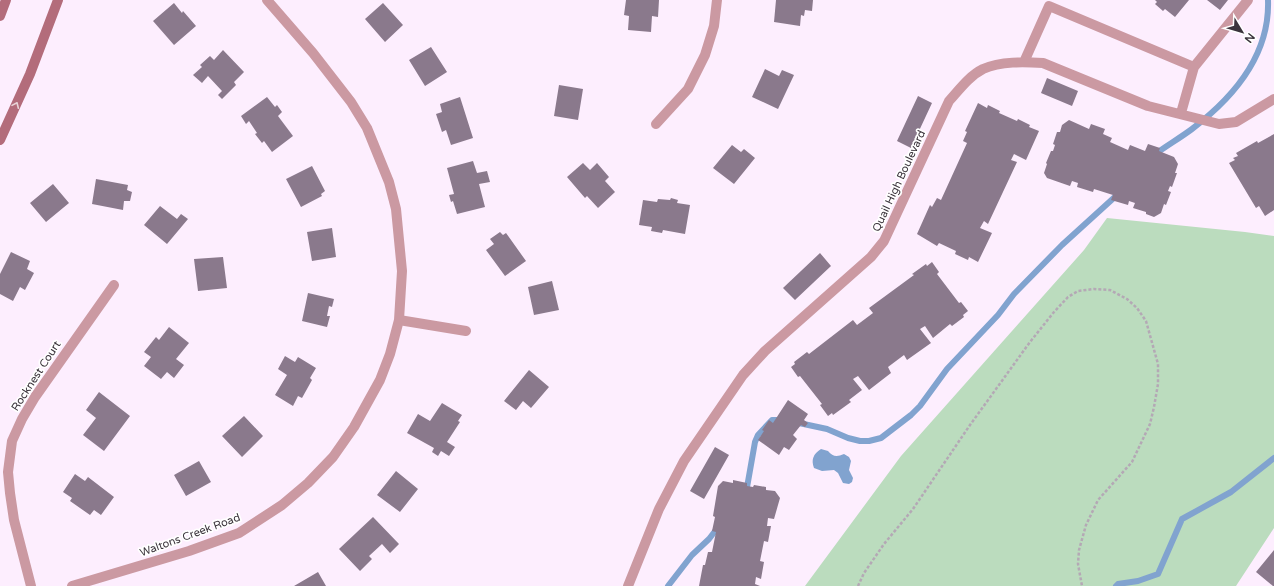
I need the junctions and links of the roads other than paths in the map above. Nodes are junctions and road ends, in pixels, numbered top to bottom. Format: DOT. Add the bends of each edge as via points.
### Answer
graph roads {
  1 [pos="6,0"];
  2 [pos="58,0"];
  3 [pos="267,0"];
  4 [pos="717,0"];
  5 [pos="1248,0"];
  6 [pos="0,16"];
  7 [pos="1024,62"];
  8 [pos="1194,67"];
  9 [pos="1274,99"];
  10 [pos="1181,113"];
  11 [pos="656,124"];
  12 [pos="0,140"];
  13 [pos="114,285"];
  14 [pos="399,320"];
  15 [pos="466,331"];
  16 [pos="31,586"];
  17 [pos="72,586"];
  18 [pos="628,586"];
  1 -- 6 [label="main road"];
  12 -- 2 [label="main road, one-way" via="30,74"];
  3 -- 14 [label="street, Waltons Creek Road" via="313,53 367,128 389,182 396,209 402,271"];
  4 -- 11 [label="street" via="714,26 705,55 688,90"];
  5 -- 8 [label="street"];
  7 -- 8 [label="street" via="1049,6"];
  7 -- 10 [label="street, Quail High Boulevard" via="1043,63 1148,106"];
  7 -- 18 [label="street, Quail High Boulevard" via="982,69 964,83 949,101 884,241 871,256 765,350 743,374 684,461 659,509"];
  8 -- 10 [label="street"];
  9 -- 10 [label="street, Quail High Boulevard" via="1236,122 1219,124"];
  13 -- 16 [label="street, Rocknest Court" via="35,397 12,441 8,472 10,493 14,520"];
  14 -- 15 [label="street"];
  14 -- 17 [label="street, Waltons Creek Road" via="380,380 354,427 333,457 282,505 239,533 189,551"];
}
